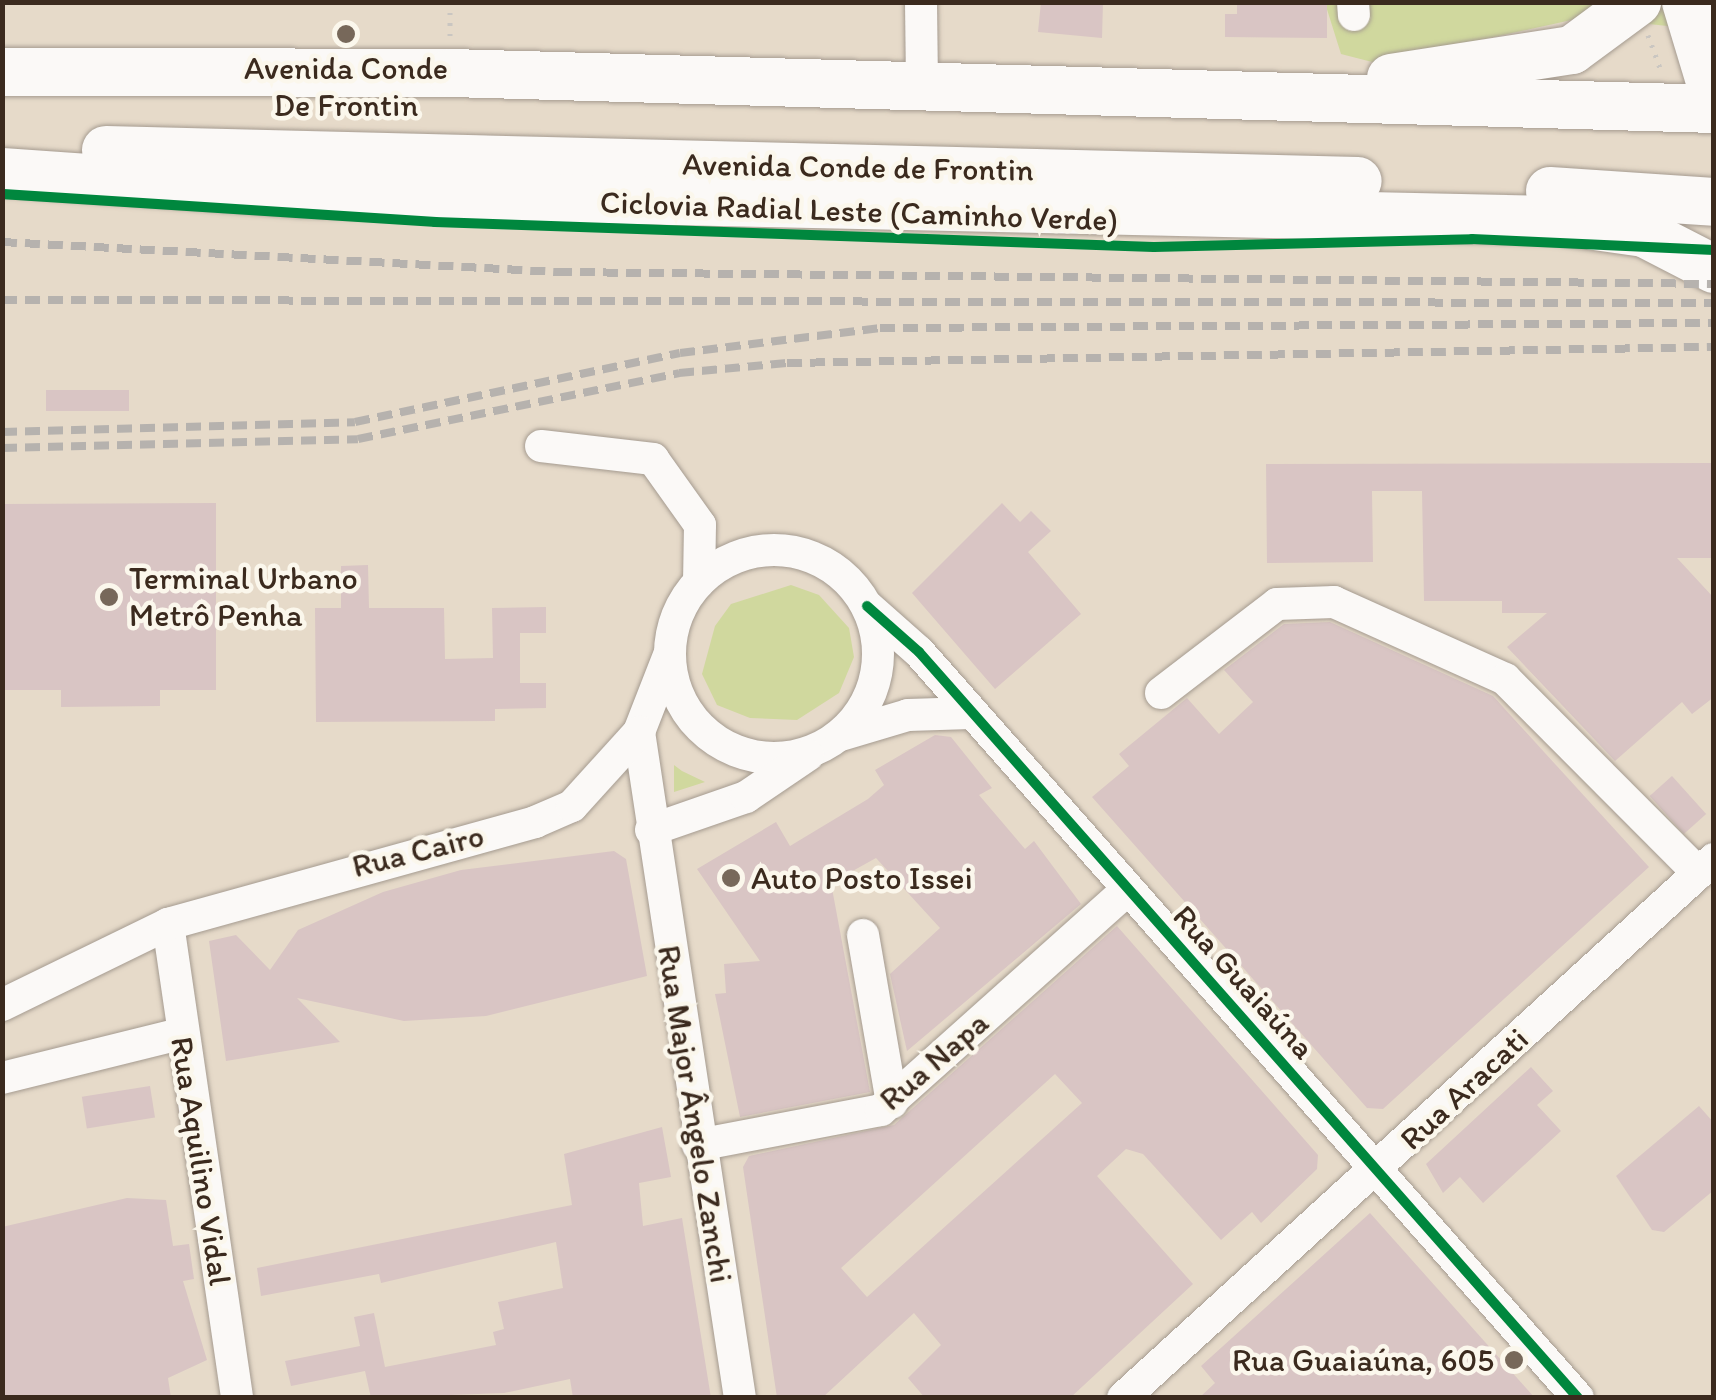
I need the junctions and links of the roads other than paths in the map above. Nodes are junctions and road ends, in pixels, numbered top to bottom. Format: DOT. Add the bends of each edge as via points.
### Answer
graph roads {
  1 [pos="921,2"];
  2 [pos="1638,2"];
  3 [pos="1686,2"];
  4 [pos="1702,2"];
  5 [pos="1714,8"];
  6 [pos="2,72"];
  7 [pos="922,84"];
  8 [pos="1714,95"];
  9 [pos="1288,98"];
  10 [pos="1714,109"];
  11 [pos="2,150"];
  12 [pos="2,172"];
  13 [pos="1714,202"];
  14 [pos="1714,269"];
  15 [pos="541,446"];
  16 [pos="699,582"];
  17 [pos="867,606"];
  18 [pos="669,655"];
  19 [pos="1161,693"];
  20 [pos="972,712"];
  21 [pos="639,732"];
  22 [pos="828,743"];
  23 [pos="651,830"];
  24 [pos="1706,866"];
  25 [pos="1128,889"];
  26 [pos="168,924"];
  27 [pos="863,935"];
  28 [pos="2,1005"];
  29 [pos="180,1034"];
  30 [pos="2,1078"];
  31 [pos="892,1103"];
  32 [pos="698,1145"];
  33 [pos="1378,1168"];
  34 [pos="237,1398"];
  35 [pos="740,1398"];
  36 [pos="1123,1398"];
  37 [pos="1578,1398"];
  1 -- 7 [label="street"];
  2 -- 9 [label="highway" via="1572,50"];
  3 -- 8 [label="highway"];
  4 -- 5 [label="highway"];
  6 -- 7 [label="highway"];
  7 -- 9 [label="highway"];
  9 -- 10 [label="highway"];
  11 -- 13 [label="highway, Avenida Conde de Frontin" via="1152,170"];
  12 -- 14 [label="highway" via="301,193 1553,220 1644,233"];
  15 -- 16 [label="street" via="653,459 700,525"];
  16 -- 17 [label="street" via="744,554 803,554 829,566"];
  16 -- 18 [label="street" via="682,603"];
  17 -- 20 [label="street, Rua Guaiaúna"];
  17 -- 22 [label="street" via="876,675"];
  18 -- 21 [label="street, Rua Major Ângelo Zanchi"];
  18 -- 22 [label="street" via="674,684 705,732 757,758"];
  19 -- 24 [label="street" via="1278,604 1334,602 1505,679"];
  20 -- 22 [label="street" via="908,715"];
  20 -- 25 [label="street, Rua Guaiaúna"];
  21 -- 23 [label="street, Rua Major Ângelo Zanchi"];
  21 -- 26 [label="street, Rua Cairo" via="572,806 535,822"];
  22 -- 23 [label="street" via="746,797"];
  23 -- 32 [label="street, Rua Major Ângelo Zanchi"];
  24 -- 33 [label="street, Rua Aracati"];
  25 -- 31 [label="street, Rua Napa"];
  25 -- 33 [label="street, Rua Guaiaúna"];
  26 -- 28 [label="street, Rua Cairo"];
  26 -- 29 [label="street, Rua Aquilino Vidal"];
  27 -- 31 [label="street"];
  29 -- 30 [label="street"];
  29 -- 34 [label="street, Rua Aquilino Vidal"];
  31 -- 32 [label="street, Rua Napa" via="863,1118"];
  32 -- 35 [label="street, Rua Major Ângelo Zanchi"];
  33 -- 36 [label="street, Rua Aracati"];
  33 -- 37 [label="street, Rua Guaiaúna"];
}
